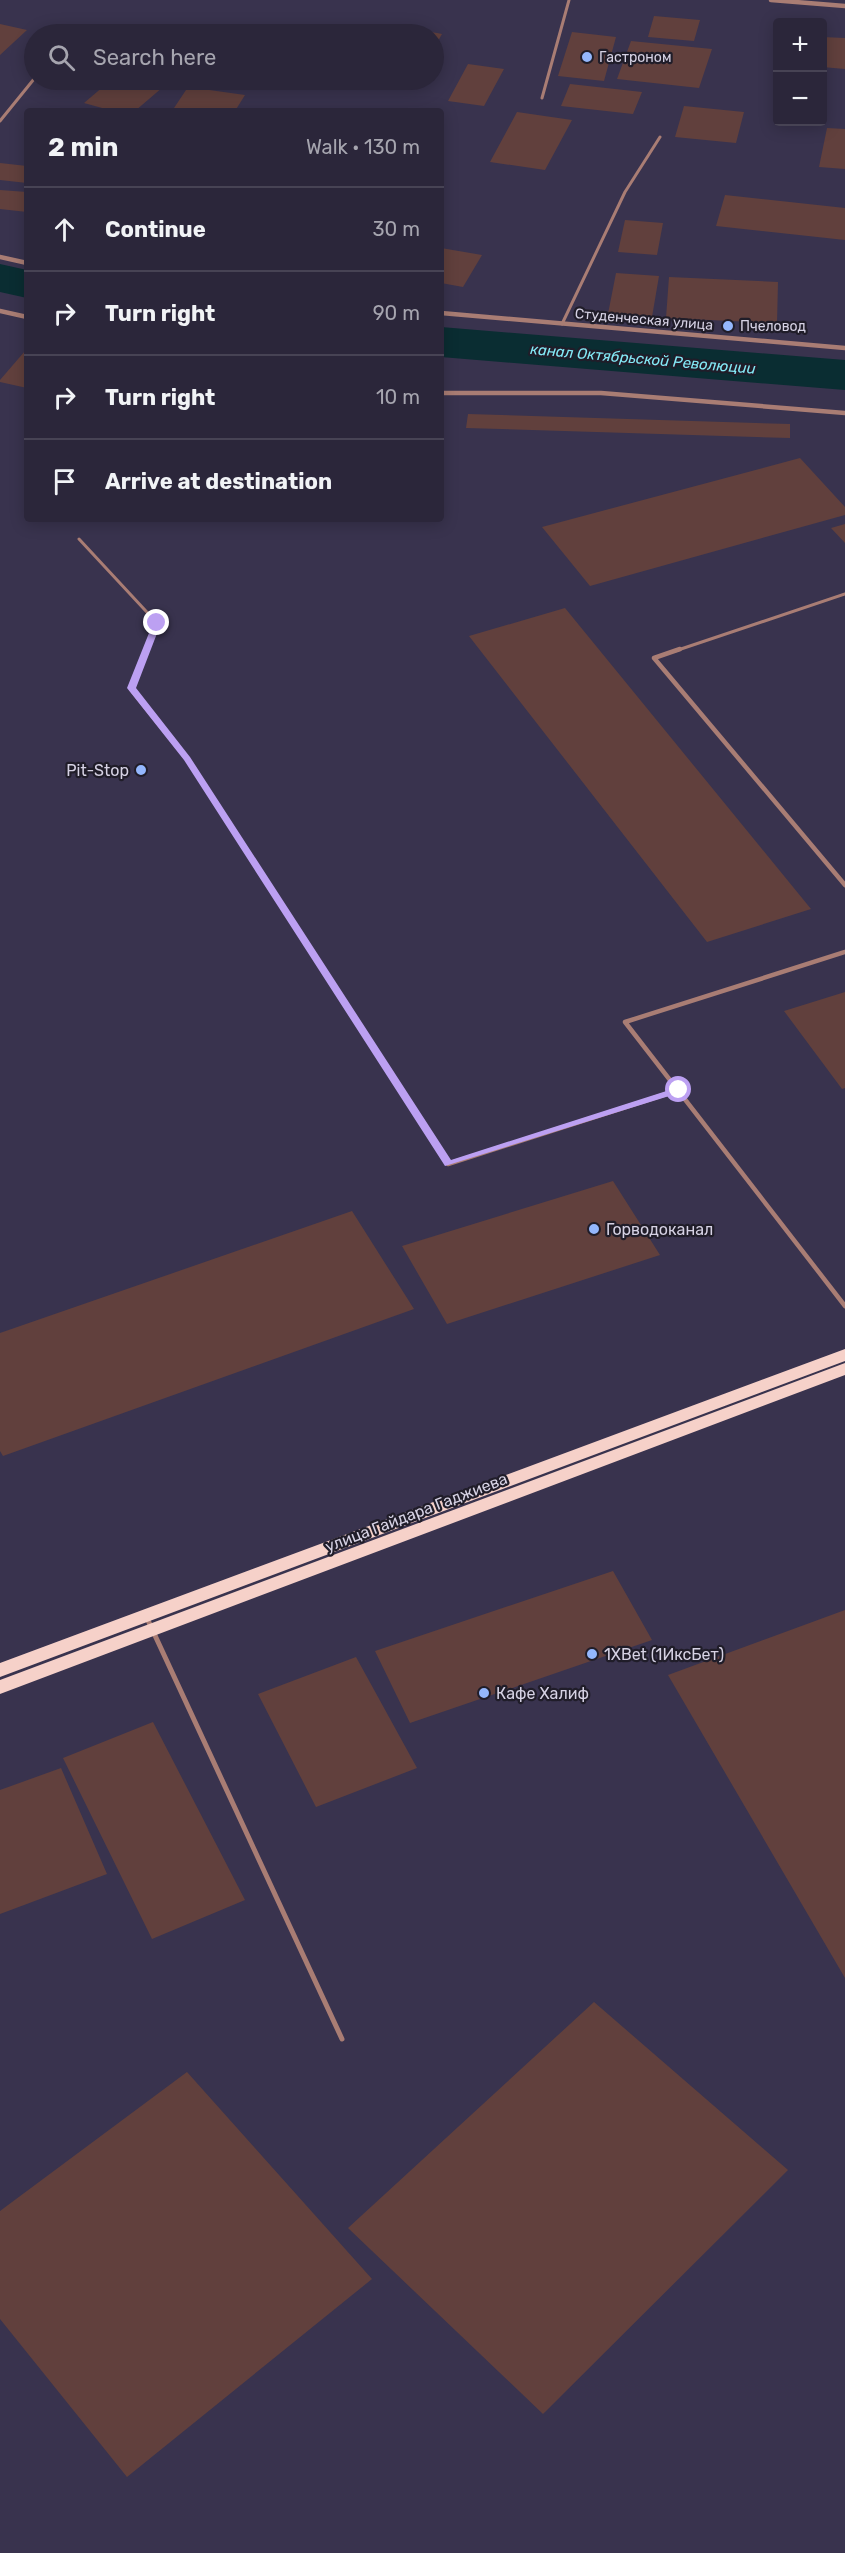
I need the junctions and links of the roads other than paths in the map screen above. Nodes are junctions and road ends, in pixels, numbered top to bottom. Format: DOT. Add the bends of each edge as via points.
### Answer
graph roads {
  1 [pos="569,0"];
  2 [pos="771,0"];
  3 [pos="845,6"];
  4 [pos="25,90"];
  5 [pos="542,98"];
  6 [pos="0,121"];
  7 [pos="660,137"];
  8 [pos="0,256"];
  9 [pos="24,262"];
  10 [pos="0,311"];
  11 [pos="444,313"];
  12 [pos="24,316"];
  13 [pos="562,324"];
  14 [pos="845,348"];
  15 [pos="444,393"];
  16 [pos="845,413"];
  17 [pos="79,539"];
  18 [pos="845,594"];
  19 [pos="845,885"];
  20 [pos="845,952"];
  21 [pos="679,1090"];
  22 [pos="845,1306"];
  23 [pos="845,1355"];
  24 [pos="845,1369"];
  25 [pos="150,1623"];
  26 [pos="0,1670"];
  27 [pos="0,1687"];
  28 [pos="342,2039"];
  1 -- 5 [label="lane"];
  2 -- 3 [label="street"];
  4 -- 6 [label="lane"];
  7 -- 13 [label="lane" via="625,192"];
  8 -- 9 [label="street"];
  10 -- 12 [label="street"];
  11 -- 13 [label="street, Студенческая улица"];
  13 -- 14 [label="street, Студенческая улица"];
  15 -- 16 [label="street" via="601,393"];
  17 -- 21 [label="lane" via="157,623 131,688 187,759 448,1164"];
  18 -- 19 [label="lane" via="654,658"];
  20 -- 21 [label="lane" via="626,1022"];
  21 -- 22 [label="lane"];
  23 -- 25 [label="main road, улица Гайдара Гаджиева"];
  24 -- 25 [label="main road, улица Гайдара Гаджиева"];
  25 -- 26 [label="main road, улица Гайдара Гаджиева"];
  25 -- 27 [label="main road, улица Гайдара Гаджиева"];
  25 -- 28 [label="lane"];
}
